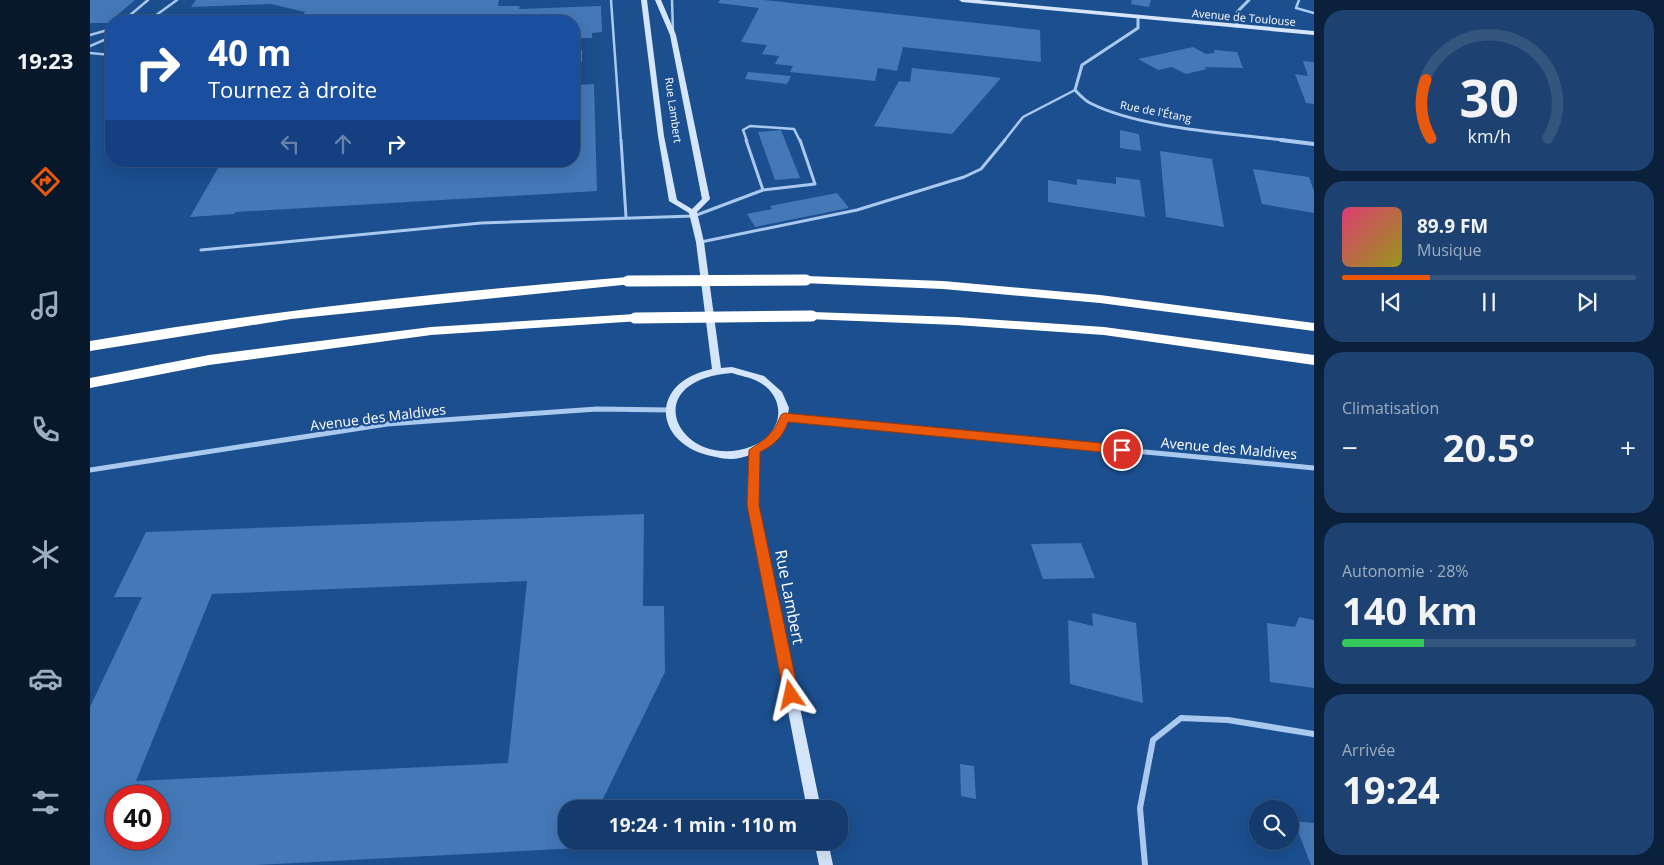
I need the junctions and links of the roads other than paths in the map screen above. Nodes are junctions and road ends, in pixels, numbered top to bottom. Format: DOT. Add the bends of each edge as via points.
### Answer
graph roads {
  1 [pos="148,0"];
  2 [pos="176,0"];
  3 [pos="612,0"];
  4 [pos="644,0"];
  5 [pos="658,0"];
  6 [pos="672,0"];
  7 [pos="962,0"];
  8 [pos="1249,0"];
  9 [pos="1299,0"];
  10 [pos="1314,13"];
  11 [pos="130,15"];
  12 [pos="156,15"];
  13 [pos="1138,17"];
  14 [pos="1237,26"];
  15 [pos="105,31"];
  16 [pos="1314,33"];
  17 [pos="90,35"];
  18 [pos="673,35"];
  19 [pos="105,40"];
  20 [pos="90,46"];
  21 [pos="90,53"];
  22 [pos="105,54"];
  23 [pos="1075,90"];
  24 [pos="1314,144"];
  25 [pos="763,190"];
  26 [pos="694,214"];
  27 [pos="626,217"];
  28 [pos="700,242"];
  29 [pos="201,250"];
  30 [pos="1314,327"];
  31 [pos="90,346"];
  32 [pos="1314,360"];
  33 [pos="717,371"];
  34 [pos="90,383"];
  35 [pos="670,410"];
  36 [pos="784,418"];
  37 [pos="755,450"];
  38 [pos="1314,468"];
  39 [pos="90,470"];
  40 [pos="1314,734"];
  41 [pos="812,800"];
  42 [pos="823,850"];
  43 [pos="826,865"];
  44 [pos="1145,865"];
  1 -- 11 [label="lane"];
  2 -- 12 [label="lane"];
  3 -- 27 [label="lane"];
  4 -- 26 [label="street, Rue Lambert" via="673,201"];
  5 -- 18 [label="street, Rue Lambert"];
  6 -- 18 [label="lane"];
  7 -- 13 [label="street, Avenue de Toulouse"];
  8 -- 14 [label="street" via="1237,10 1234,17"];
  9 -- 10 [label="lane" via="1296,8"];
  13 -- 14 [label="street, Avenue de Toulouse"];
  13 -- 23 [label="street" via="1138,28 1082,65"];
  14 -- 16 [label="street, Avenue de Toulouse"];
  15 -- 17 [label="lane"];
  18 -- 26 [label="street, Rue Lambert" via="706,199"];
  19 -- 20 [label="lane"];
  21 -- 22 [label="lane"];
  23 -- 24 [label="street, Rue de l'Étang" via="1088,102 1120,114 1163,124"];
  23 -- 28 [label="lane" via="1023,117 981,169 964,177 857,210"];
  25 -- 25 [label="lane" via="814,184 794,129 750,126 743,130"];
  25 -- 26 [label="lane"];
  26 -- 27 [label="lane"];
  26 -- 28 [label="street"];
  27 -- 29 [label="lane" via="482,223"];
  28 -- 33 [label="street"];
  30 -- 31 [label="highway, bridge" via="1100,299 963,286 806,280 628,281 436,297 289,314"];
  32 -- 34 [label="highway, bridge" via="1104,332 956,321 812,316 635,318 431,331 209,360"];
  33 -- 35 [label="street" via="696,377 679,388"];
  33 -- 36 [label="street" via="746,373 771,386 784,406"];
  35 -- 37 [label="street" via="678,434 689,444 720,454"];
  35 -- 39 [label="street, Avenue des Maldives" via="597,408 387,424"];
  36 -- 37 [label="street" via="779,431"];
  36 -- 38 [label="street, Avenue des Maldives"];
  37 -- 41 [label="street, Rue Lambert" via="753,505"];
  40 -- 44 [label="street" via="1228,720 1181,718 1153,740 1140,808"];
  42 -- 43 [label="street"];
}
